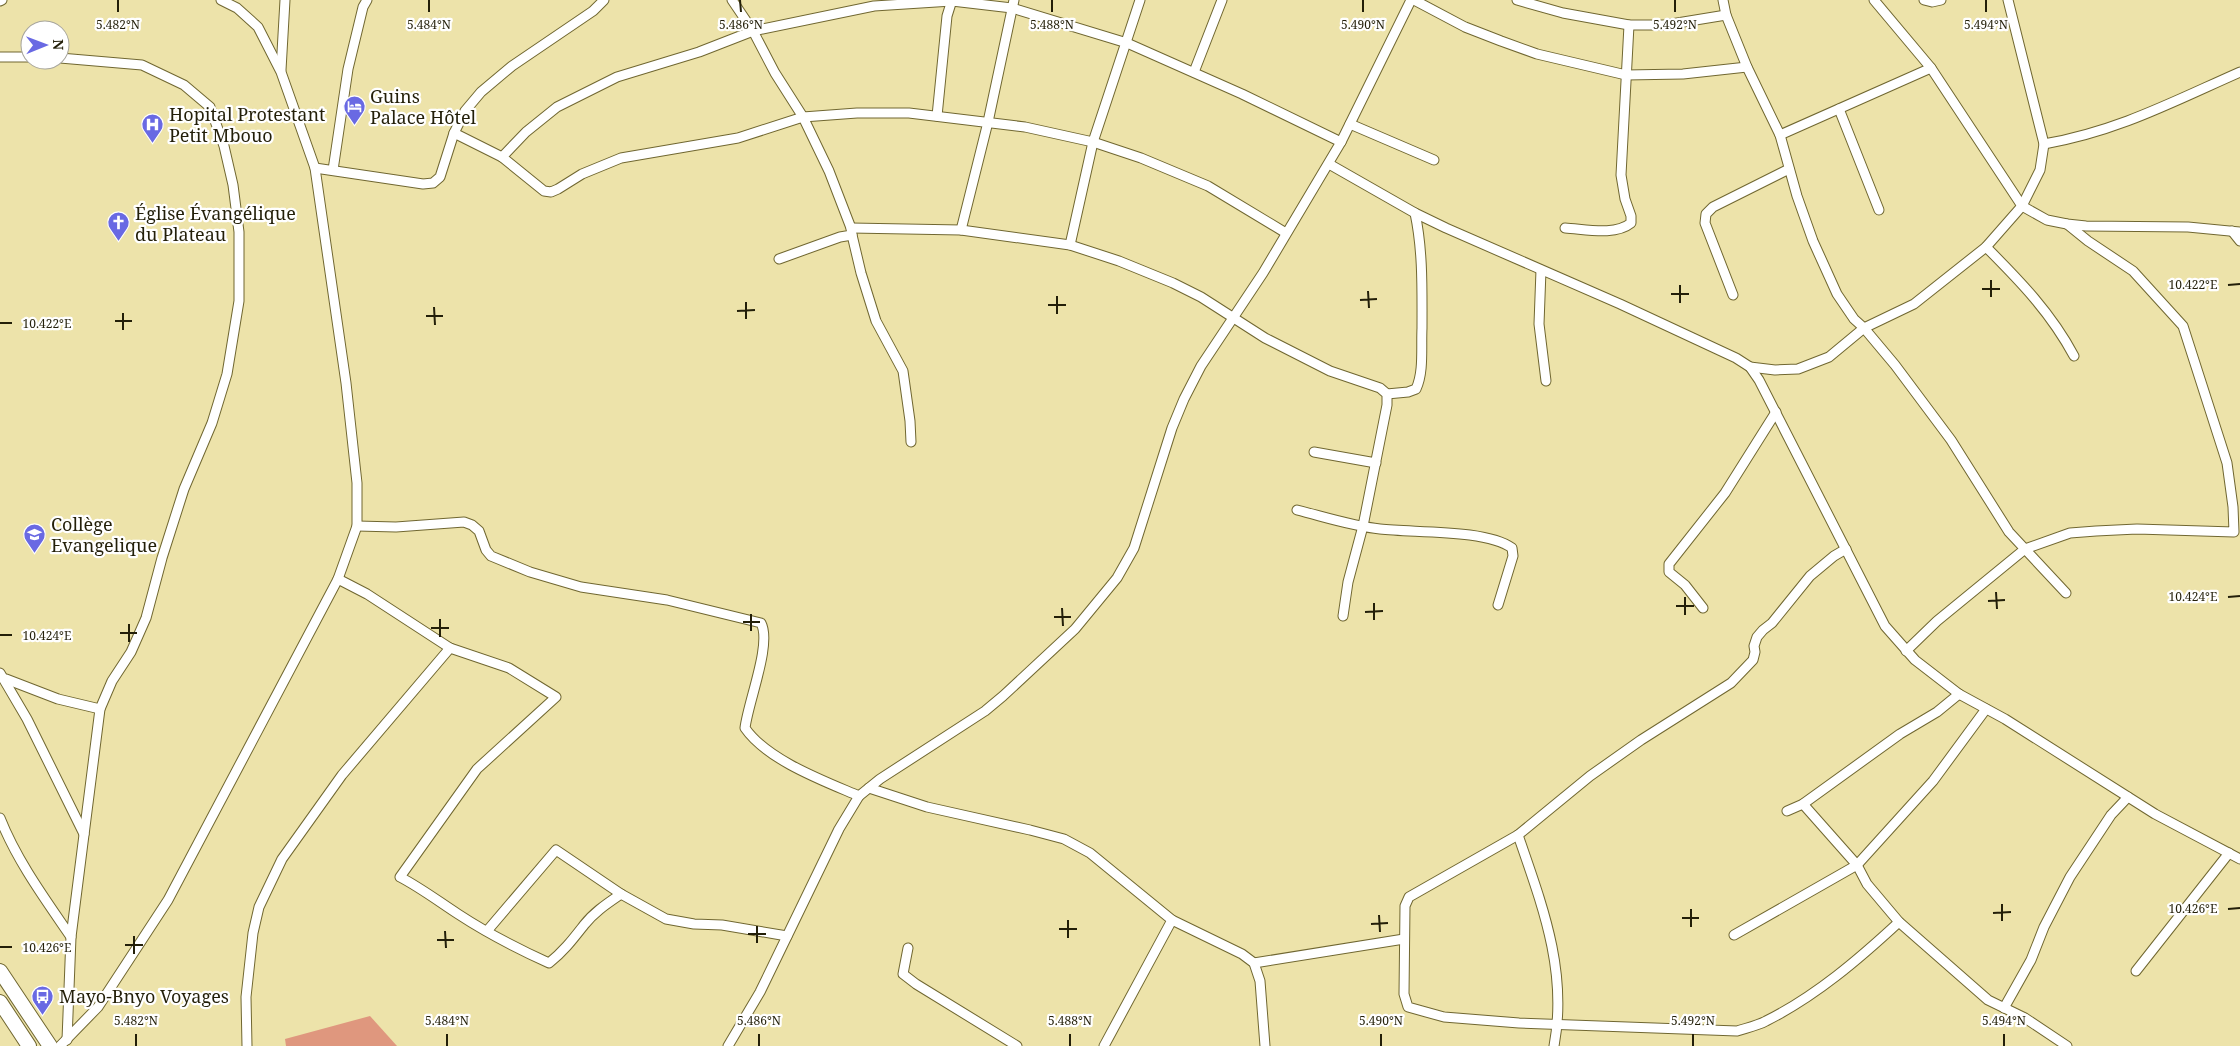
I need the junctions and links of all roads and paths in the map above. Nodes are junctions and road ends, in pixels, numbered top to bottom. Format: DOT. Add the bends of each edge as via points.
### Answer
graph roads {
  1 [pos="220,0"];
  2 [pos="285,0"];
  3 [pos="367,0"];
  4 [pos="604,0"];
  5 [pos="732,0"];
  6 [pos="1140,0"];
  7 [pos="1222,0"];
  8 [pos="1412,0"];
  9 [pos="1517,0"];
  10 [pos="1722,0"];
  11 [pos="1874,0"];
  12 [pos="1924,0"];
  13 [pos="1941,0"];
  14 [pos="2008,0"];
  15 [pos="952,1"];
  16 [pos="873,3"];
  17 [pos="1013,4"];
  18 [pos="1726,15"];
  19 [pos="1629,25"];
  20 [pos="754,31"];
  21 [pos="1127,43"];
  22 [pos="0,56"];
  23 [pos="20,57"];
  24 [pos="70,59"];
  25 [pos="1747,67"];
  26 [pos="1931,68"];
  27 [pos="281,72"];
  28 [pos="1194,72"];
  29 [pos="2240,72"];
  30 [pos="1626,75"];
  31 [pos="1839,109"];
  32 [pos="937,116"];
  33 [pos="803,117"];
  34 [pos="988,122"];
  35 [pos="1350,124"];
  36 [pos="454,133"];
  37 [pos="1780,135"];
  38 [pos="1093,142"];
  39 [pos="1342,142"];
  40 [pos="2044,144"];
  41 [pos="502,157"];
  42 [pos="1434,160"];
  43 [pos="1329,164"];
  44 [pos="315,168"];
  45 [pos="1789,169"];
  46 [pos="333,170"];
  47 [pos="2022,206"];
  48 [pos="1879,210"];
  49 [pos="1415,213"];
  50 [pos="2067,224"];
  51 [pos="1565,228"];
  52 [pos="961,230"];
  53 [pos="851,231"];
  54 [pos="2236,231"];
  55 [pos="1286,233"];
  56 [pos="2240,242"];
  57 [pos="1070,245"];
  58 [pos="1986,247"];
  59 [pos="779,259"];
  60 [pos="1541,270"];
  61 [pos="1733,295"];
  62 [pos="1234,318"];
  63 [pos="1864,328"];
  64 [pos="2074,356"];
  65 [pos="1750,367"];
  66 [pos="1546,381"];
  67 [pos="1387,394"];
  68 [pos="1776,412"];
  69 [pos="911,442"];
  70 [pos="1314,452"];
  71 [pos="1376,463"];
  72 [pos="1297,510"];
  73 [pos="357,526"];
  74 [pos="1363,526"];
  75 [pos="2237,532"];
  76 [pos="1846,549"];
  77 [pos="2025,549"];
  78 [pos="338,579"];
  79 [pos="2066,592"];
  80 [pos="1498,605"];
  81 [pos="1704,608"];
  82 [pos="1342,616"];
  83 [pos="450,648"];
  84 [pos="1906,651"];
  85 [pos="3,676"];
  86 [pos="1959,694"];
  87 [pos="100,709"];
  88 [pos="1986,709"];
  89 [pos="869,788"];
  90 [pos="859,796"];
  91 [pos="2128,797"];
  92 [pos="1803,804"];
  93 [pos="1787,810"];
  94 [pos="0,818"];
  95 [pos="84,834"];
  96 [pos="1518,835"];
  97 [pos="2229,853"];
  98 [pos="2240,859"];
  99 [pos="1857,865"];
  100 [pos="621,894"];
  101 [pos="1172,920"];
  102 [pos="1899,922"];
  103 [pos="487,931"];
  104 [pos="1734,935"];
  105 [pos="787,936"];
  106 [pos="71,937"];
  107 [pos="1404,939"];
  108 [pos="908,948"];
  109 [pos="1254,963"];
  110 [pos="0,971"];
  111 [pos="2136,971"];
  112 [pos="0,1002"];
  113 [pos="2004,1008"];
  114 [pos="1558,1024"];
  115 [pos="64,1043"];
  116 [pos="29,1046"];
  117 [pos="50,1046"];
  118 [pos="247,1046"];
  119 [pos="728,1046"];
  120 [pos="1017,1046"];
  121 [pos="1104,1046"];
  122 [pos="1265,1046"];
  123 [pos="1554,1046"];
  124 [pos="2068,1046"];
  1 -- 27 [label="street" via="237,8 258,27"];
  2 -- 27 [label="street"];
  3 -- 46 [label="street" via="348,69"];
  4 -- 36 [label="street" via="481,92 465,111"];
  5 -- 20 [label="street"];
  6 -- 21 [label="street"];
  7 -- 28 [label="street"];
  8 -- 30 [label="street" via="1465,26 1537,54"];
  8 -- 35 [label="street"];
  9 -- 19 [label="street" via="1563,13"];
  10 -- 18 [label="street"];
  11 -- 26 [label="street"];
  12 -- 13 [label="street"];
  14 -- 40 [label="street"];
  15 -- 16 [label="street"];
  15 -- 17 [label="street"];
  15 -- 32 [label="street" via="947,16"];
  16 -- 20 [label="street"];
  17 -- 21 [label="street"];
  17 -- 34 [label="street"];
  18 -- 19 [label="street" via="1665,25"];
  18 -- 25 [label="street"];
  19 -- 30 [label="street"];
  20 -- 33 [label="street" via="775,73"];
  20 -- 41 [label="street" via="617,77 566,103 526,132"];
  21 -- 28 [label="street"];
  21 -- 38 [label="street"];
  22 -- 23 [label="street"];
  24 -- 87 [label="street" via="142,65 184,85 210,107 227,161 239,232 239,301 226,374 212,424 184,488 146,618"];
  25 -- 30 [label="street" via="1683,74"];
  25 -- 37 [label="street"];
  26 -- 31 [label="street"];
  26 -- 47 [label="street"];
  27 -- 44 [label="street"];
  28 -- 39 [label="street"];
  29 -- 40 [label="street" via="2119,126"];
  30 -- 51 [label="street" via="1621,175 1631,223 1624,229 1612,230"];
  31 -- 37 [label="street"];
  31 -- 48 [label="street"];
  32 -- 33 [label="street" via="856,112"];
  32 -- 34 [label="street"];
  33 -- 41 [label="street" via="738,138 621,158 582,174 551,192 544,191"];
  33 -- 53 [label="street" via="829,171"];
  34 -- 38 [label="street"];
  34 -- 52 [label="street"];
  35 -- 39 [label="street"];
  35 -- 42 [label="street"];
  36 -- 41 [label="street"];
  36 -- 46 [label="street" via="440,177 433,183"];
  37 -- 45 [label="street"];
  38 -- 55 [label="street" via="1142,158 1208,186"];
  38 -- 57 [label="street"];
  39 -- 43 [label="street"];
  40 -- 47 [label="street" via="2040,170"];
  43 -- 49 [label="street"];
  43 -- 55 [label="street"];
  44 -- 46 [label="street"];
  44 -- 73 [label="street" via="346,383 357,483"];
  45 -- 61 [label="street" via="1713,207 1706,214 1705,224"];
  45 -- 63 [label="street" via="1813,241 1837,294"];
  47 -- 50 [label="street" via="2047,220"];
  47 -- 58 [label="street"];
  49 -- 60 [label="street"];
  49 -- 67 [label="street" via="1423,271 1419,383 1416,389 1408,392"];
  50 -- 54 [label="street"];
  50 -- 75 [label="street" via="2133,271 2183,326 2226,463"];
  52 -- 53 [label="street"];
  52 -- 57 [label="street"];
  53 -- 59 [label="street"];
  53 -- 69 [label="street" via="876,321 903,371"];
  54 -- 56 [label="street"];
  55 -- 62 [label="street"];
  57 -- 62 [label="street" via="1173,283"];
  58 -- 63 [label="street" via="1914,304"];
  58 -- 64 [label="street" via="2052,318"];
  60 -- 65 [label="street" via="1719,349"];
  60 -- 66 [label="street" via="1539,324"];
  62 -- 67 [label="street" via="1309,361 1380,388"];
  62 -- 89 [label="street" via="1201,366 1184,399 1134,548 1117,578 1054,651 1003,696"];
  63 -- 65 [label="street" via="1829,357 1798,369"];
  63 -- 77 [label="street" via="1951,440 2009,532"];
  65 -- 68 [label="street"];
  67 -- 71 [label="street"];
  68 -- 76 [label="street"];
  68 -- 81 [label="street" via="1725,493 1669,564 1669,572"];
  70 -- 71 [label="street"];
  71 -- 74 [label="street"];
  72 -- 74 [label="street"];
  73 -- 78 [label="street"];
  73 -- 90 [label="street" via="464,522 480,531 491,556 530,572 580,587 667,600 761,623 764,645 745,728 752,738 798,769"];
  74 -- 80 [label="street" via="1451,533 1504,542 1512,548 1513,556"];
  74 -- 82 [label="street" via="1355,548"];
  75 -- 77 [label="street" via="2096,530 2070,534"];
  76 -- 84 [label="street" via="1884,626"];
  76 -- 96 [label="street" via="1810,576 1763,630 1757,637 1753,660 1731,683 1590,776"];
  77 -- 79 [label="street"];
  77 -- 84 [label="street" via="1937,621"];
  78 -- 83 [label="street"];
  78 -- 115 [label="street" via="168,900 98,1007"];
  83 -- 103 [label="street" via="509,668 556,697 477,769 400,877"];
  83 -- 118 [label="street" via="342,775 282,859 258,907 253,933 246,997"];
  84 -- 86 [label="street"];
  85 -- 87 [label="street" via="58,699"];
  85 -- 95 [label="street"];
  86 -- 88 [label="street"];
  86 -- 92 [label="street"];
  87 -- 95 [label="street"];
  88 -- 91 [label="street"];
  88 -- 99 [label="street" via="1933,780"];
  89 -- 90 [label="street"];
  89 -- 101 [label="street" via="927,807 1064,839 1090,853"];
  90 -- 105 [label="street" via="839,829"];
  91 -- 97 [label="street"];
  91 -- 113 [label="street" via="2111,816 2070,877 2031,960"];
  92 -- 93 [label="street"];
  92 -- 99 [label="street"];
  94 -- 106 [label="street" via="33,881"];
  95 -- 106 [label="street"];
  96 -- 107 [label="street" via="1409,897 1405,906"];
  96 -- 114 [label="street" via="1549,926 1555,959"];
  97 -- 98 [label="street"];
  97 -- 111 [label="street"];
  99 -- 102 [label="street" via="1867,884"];
  99 -- 104 [label="street"];
  100 -- 103 [label="street" via="600,909 564,951 549,963"];
  100 -- 103 [label="street" via="556,850"];
  100 -- 105 [label="street" via="666,920"];
  101 -- 109 [label="street"];
  101 -- 121 [label="street"];
  102 -- 113 [label="street" via="1974,988"];
  102 -- 114 [label="street" via="1859,959 1818,990 1765,1022 1737,1031"];
  105 -- 119 [label="street" via="760,992"];
  106 -- 115 [label="street"];
  107 -- 109 [label="street"];
  107 -- 114 [label="street" via="1404,994 1408,1008 1444,1017"];
  108 -- 120 [label="street" via="903,974"];
  109 -- 122 [label="street" via="1260,980"];
  110 -- 117 [label="highway"];
  112 -- 116 [label="highway"];
  113 -- 124 [label="street"];
  114 -- 123 [label="street"];
}
